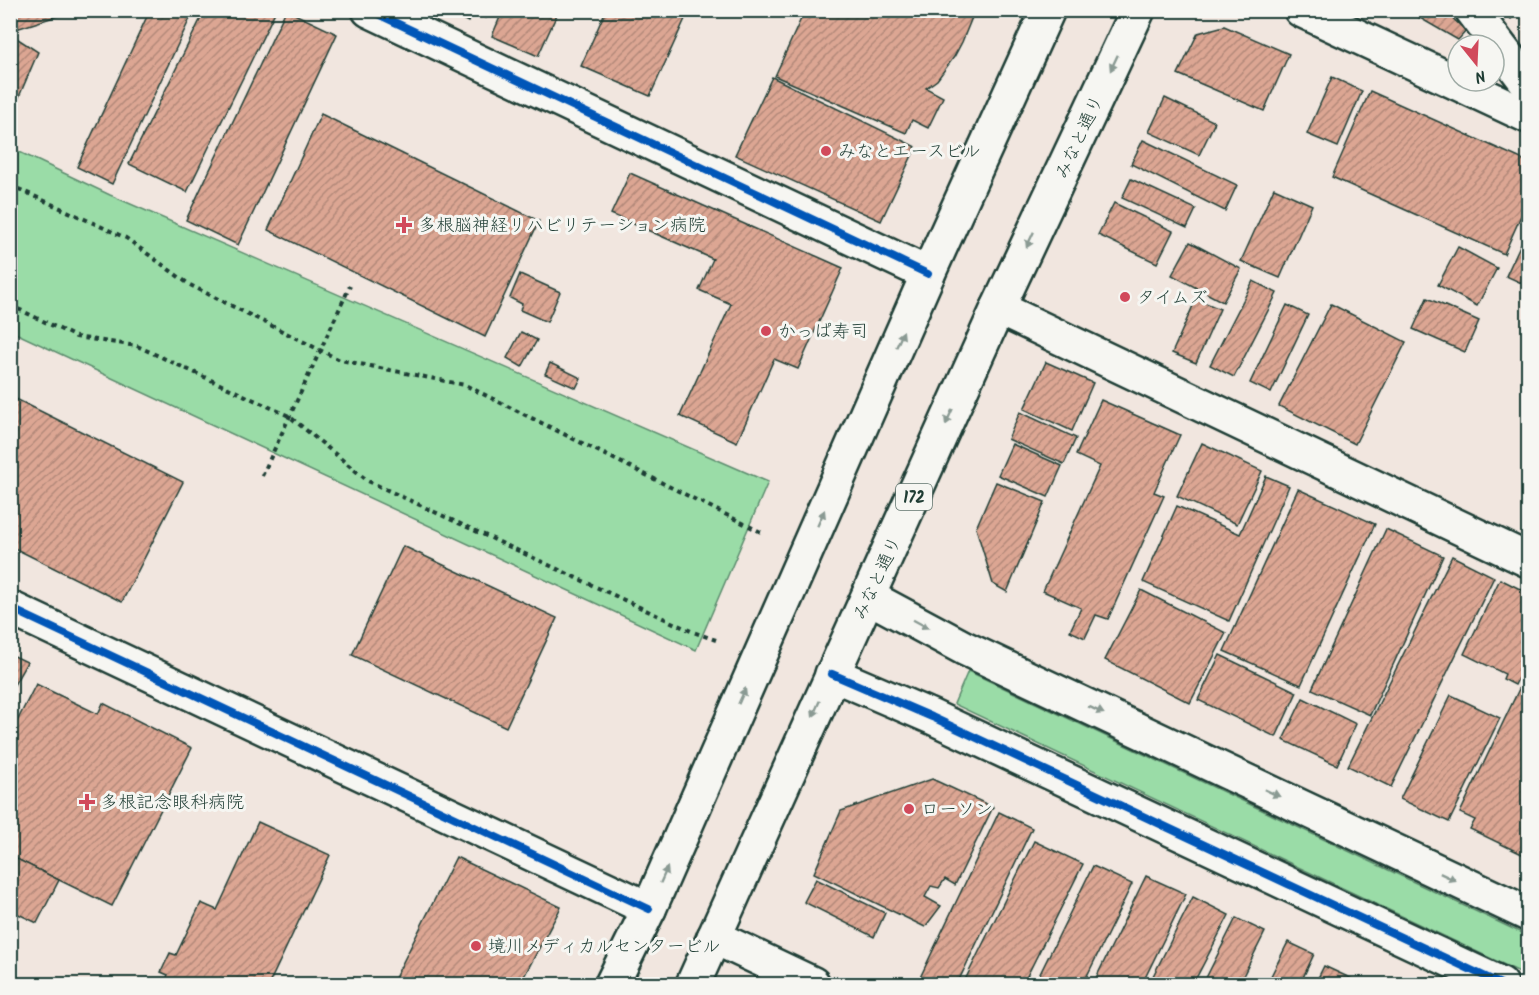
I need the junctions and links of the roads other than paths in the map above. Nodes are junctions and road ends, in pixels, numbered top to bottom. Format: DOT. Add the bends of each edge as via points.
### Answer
graph roads {
  1 [pos="369,10"];
  2 [pos="1048,10"];
  3 [pos="1138,10"];
  4 [pos="1300,10"];
  5 [pos="1472,10"];
  6 [pos="1528,84"];
  7 [pos="1528,116"];
  8 [pos="928,274"];
  9 [pos="998,308"];
  10 [pos="1528,560"];
  11 [pos="869,597"];
  12 [pos="10,608"];
  13 [pos="832,674"];
  14 [pos="649,909"];
  15 [pos="1528,914"];
  16 [pos="714,937"];
  17 [pos="612,984"];
  18 [pos="693,984"];
  19 [pos="813,984"];
  20 [pos="1501,984"];
  1 -- 8 [label="main road"];
  2 -- 8 [label="main road"];
  3 -- 9 [label="main road, みなと通り / 172, one-way"];
  4 -- 7 [label="main road"];
  5 -- 6 [label="main road"];
  14 -- 8 [label="main road, one-way"];
  9 -- 10 [label="main road"];
  9 -- 11 [label="main road, みなと通り / 172, one-way"];
  11 -- 13 [label="main road, みなと通り / 172"];
  11 -- 15 [label="main road, one-way" via="964,648"];
  12 -- 14 [label="main road"];
  13 -- 16 [label="main road, みなと通り / 172, one-way"];
  13 -- 20 [label="main road" via="932,717"];
  14 -- 17 [label="main road"];
  16 -- 18 [label="main road, みなと通り / 172"];
  16 -- 19 [label="main road"];
}
